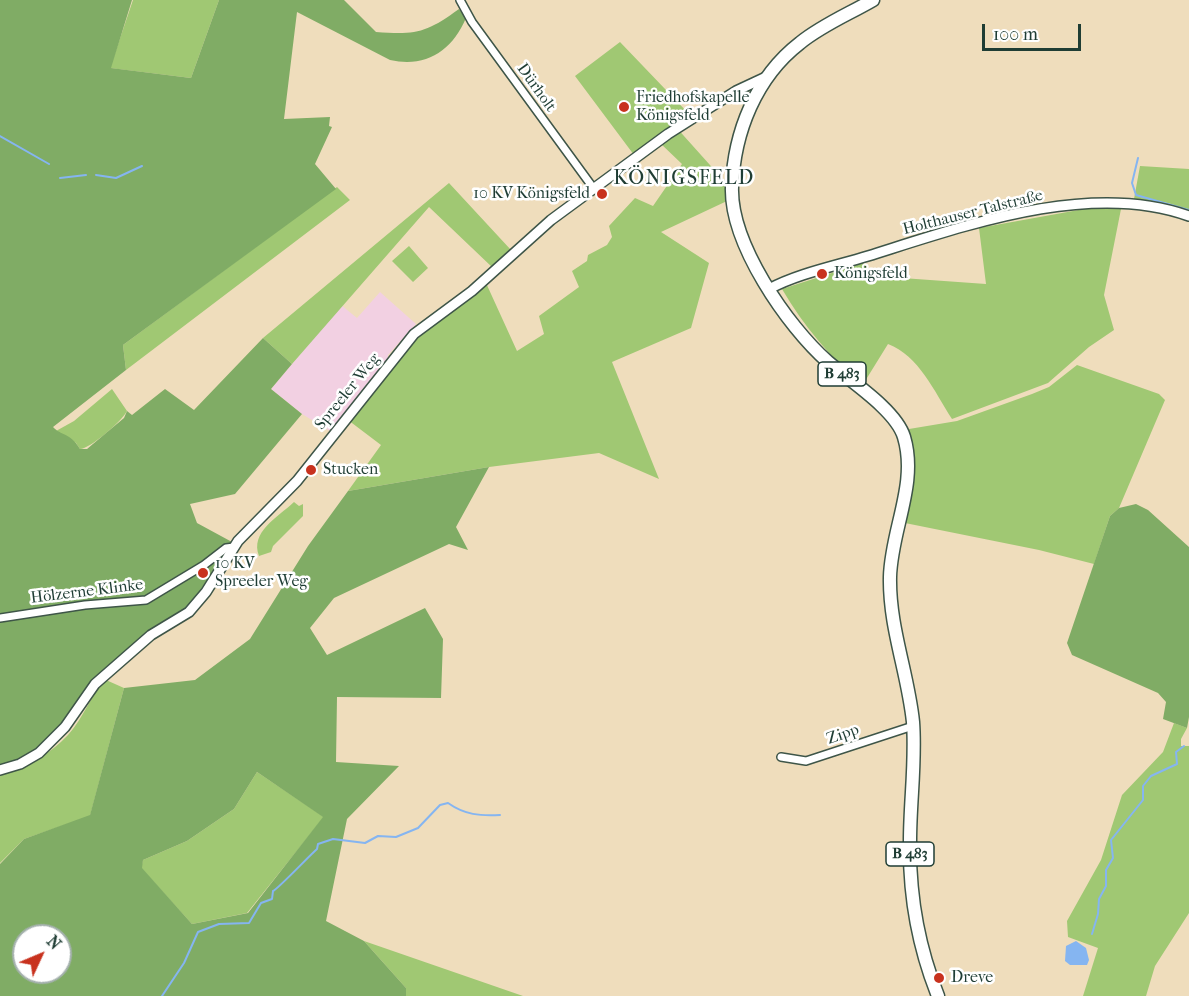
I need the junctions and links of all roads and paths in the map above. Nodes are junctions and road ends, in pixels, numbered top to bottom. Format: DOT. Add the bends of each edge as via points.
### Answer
graph roads {
  1 [pos="460,0"];
  2 [pos="873,0"];
  3 [pos="766,77"];
  4 [pos="594,189"];
  5 [pos="1189,216"];
  6 [pos="769,289"];
  7 [pos="234,547"];
  8 [pos="0,618"];
  9 [pos="913,726"];
  10 [pos="781,757"];
  11 [pos="0,770"];
  12 [pos="938,996"];
  1 -- 4 [label="street, Dürholt"];
  2 -- 3 [label="main road, B 483" via="801,41"];
  3 -- 4 [label="street, Spreeler Weg" via="692,117"];
  3 -- 6 [label="main road, B 483" via="745,120 732,186 740,232"];
  4 -- 7 [label="street, Spreeler Weg" via="414,334 297,480"];
  5 -- 6 [label="street, Holthauser Talstraße" via="1127,203 1040,210 946,233"];
  6 -- 9 [label="main road, B 483" via="801,336 888,413 904,437 906,493 890,572 892,614"];
  7 -- 8 [label="street, Hölzerne Klinke" via="226,548 150,599"];
  7 -- 11 [label="street, Spreeler Weg" via="189,612 147,638 95,684 65,727 39,753"];
  9 -- 10 [label="street, Zipp" via="806,761"];
  9 -- 12 [label="main road, B 483" via="911,891 921,949"];
}
